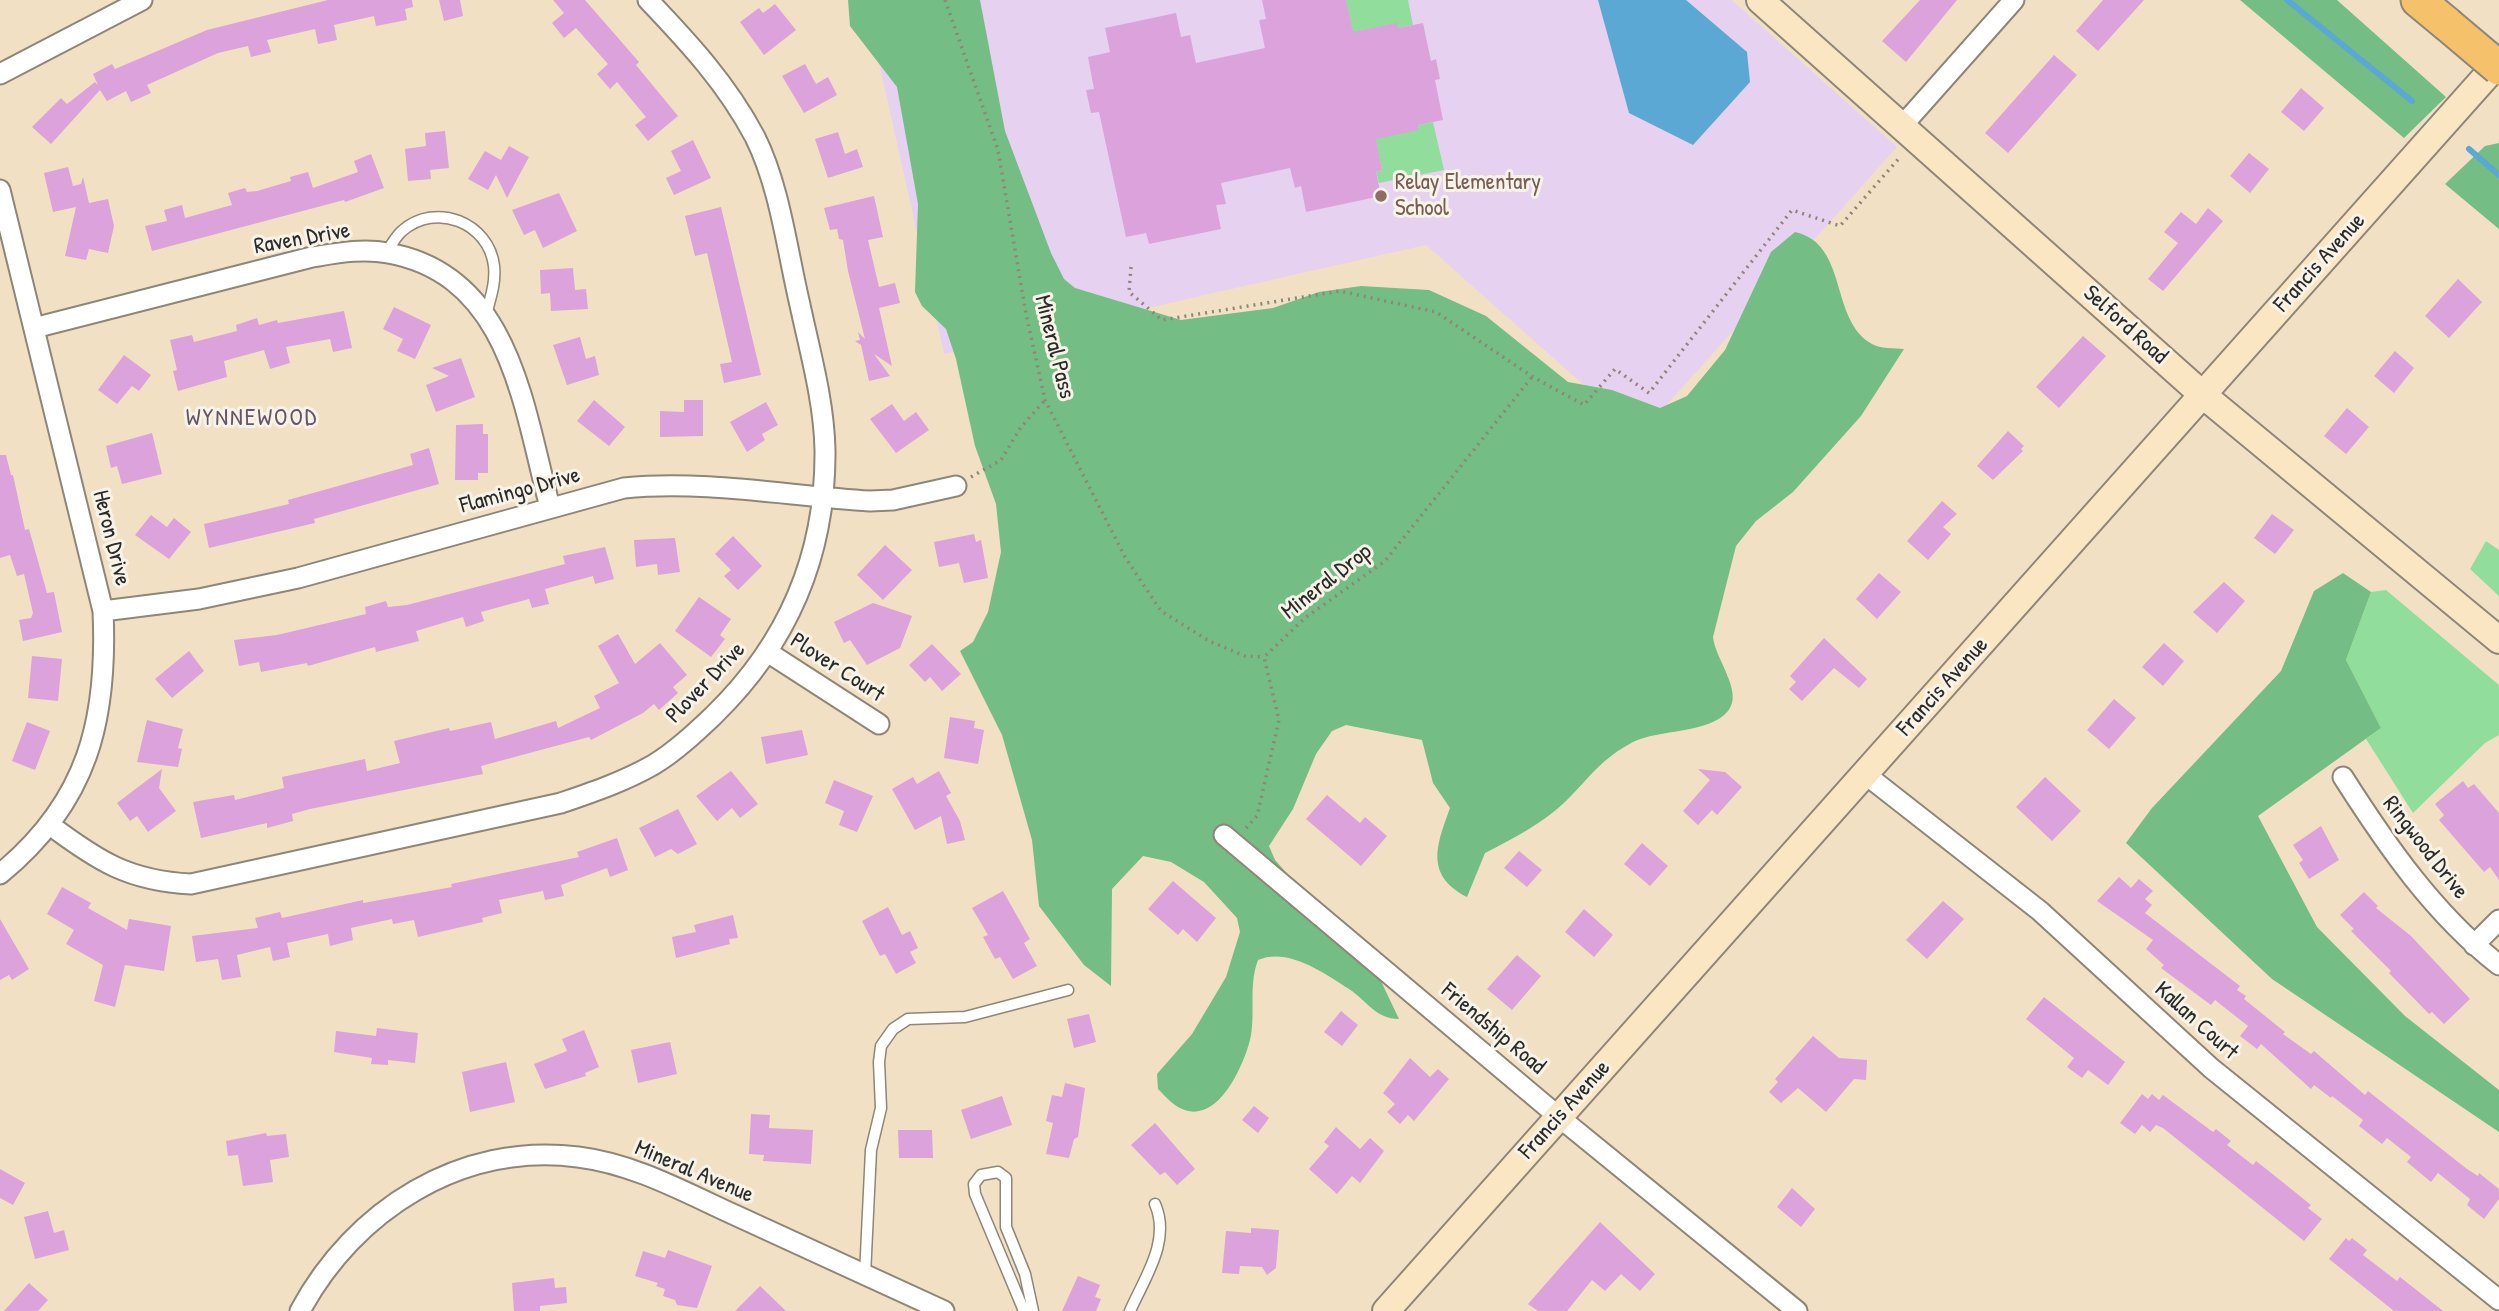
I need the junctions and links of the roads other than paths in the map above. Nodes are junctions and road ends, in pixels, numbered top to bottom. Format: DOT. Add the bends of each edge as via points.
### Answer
graph roads {
  1 [pos="142,0"];
  2 [pos="648,0"];
  3 [pos="1760,0"];
  4 [pos="2014,0"];
  5 [pos="2418,0"];
  6 [pos="2499,62"];
  7 [pos="2499,68"];
  8 [pos="0,74"];
  9 [pos="1909,132"];
  10 [pos="0,190"];
  11 [pos="386,252"];
  12 [pos="486,315"];
  13 [pos="34,328"];
  14 [pos="2203,395"];
  15 [pos="956,486"];
  16 [pos="824,498"];
  17 [pos="550,507"];
  18 [pos="103,611"];
  19 [pos="2499,640"];
  20 [pos="769,653"];
  21 [pos="879,724"];
  22 [pos="1865,774"];
  23 [pos="2343,777"];
  24 [pos="50,825"];
  25 [pos="1229,839"];
  26 [pos="0,874"];
  27 [pos="2499,920"];
  28 [pos="2474,945"];
  29 [pos="2499,965"];
  30 [pos="1068,990"];
  31 [pos="1559,1117"];
  32 [pos="1155,1204"];
  33 [pos="865,1275"];
  34 [pos="2499,1300"];
  35 [pos="300,1311"];
  36 [pos="944,1311"];
  37 [pos="1024,1311"];
  38 [pos="1033,1311"];
  39 [pos="1130,1311"];
  40 [pos="1386,1311"];
  41 [pos="1797,1311"];
  1 -- 8 [label="street"];
  2 -- 16 [label="street, Plover Drive" via="707,62 733,99 756,139 771,181 821,404"];
  3 -- 9 [label="street, Selford Road"];
  4 -- 9 [label="street"];
  5 -- 7 [label="highway, bridge"];
  6 -- 14 [label="street, Francis Avenue"];
  9 -- 14 [label="street, Selford Road"];
  10 -- 13 [label="street, Heron Drive"];
  11 -- 12 [label="street, Raven Drive" via="444,274"];
  11 -- 12 [label="lane" via="402,230 418,222 436,218 472,225 484,239 494,268"];
  11 -- 13 [label="street, Raven Drive" via="313,257"];
  12 -- 17 [label="street, Raven Drive" via="511,364"];
  13 -- 18 [label="street, Heron Drive"];
  14 -- 19 [label="street, Selford Road"];
  14 -- 22 [label="street, Francis Avenue"];
  15 -- 16 [label="street, Flamingo Drive" via="893,500"];
  16 -- 17 [label="street, Flamingo Drive" via="661,484 624,488"];
  16 -- 20 [label="street, Plover Drive" via="797,598"];
  17 -- 18 [label="street, Flamingo Drive" via="285,581 199,599"];
  18 -- 24 [label="street, Heron Drive" via="103,695 92,741 77,781"];
  20 -- 21 [label="street, Plover Court"];
  20 -- 24 [label="street, Plover Drive" via="697,732 656,763 614,785 561,803 191,884 160,883 129,874 98,860"];
  22 -- 31 [label="street, Francis Avenue"];
  22 -- 34 [label="street, Kallan Court" via="2040,911 2211,1068"];
  23 -- 28 [label="street, Ringwood Drive" via="2407,871"];
  24 -- 26 [label="street, Heron Drive"];
  25 -- 31 [label="street, Friendship Road"];
  27 -- 28 [label="street"];
  28 -- 29 [label="street, Ringwood Drive"];
  30 -- 33 [label="lane" via="965,1017 908,1019 893,1029 881,1046 878,1062 881,1108 871,1150"];
  31 -- 40 [label="street, Francis Avenue"];
  31 -- 41 [label="street, Friendship Road"];
  32 -- 39 [label="lane" via="1162,1220 1161,1239"];
  33 -- 35 [label="street, Mineral Avenue" via="614,1164 578,1157 508,1157 466,1167 383,1210 319,1275"];
  33 -- 36 [label="street, Mineral Avenue"];
  37 -- 38 [label="lane" via="975,1194 974,1184 981,1175 998,1172 1006,1178 1006,1227"];
}
